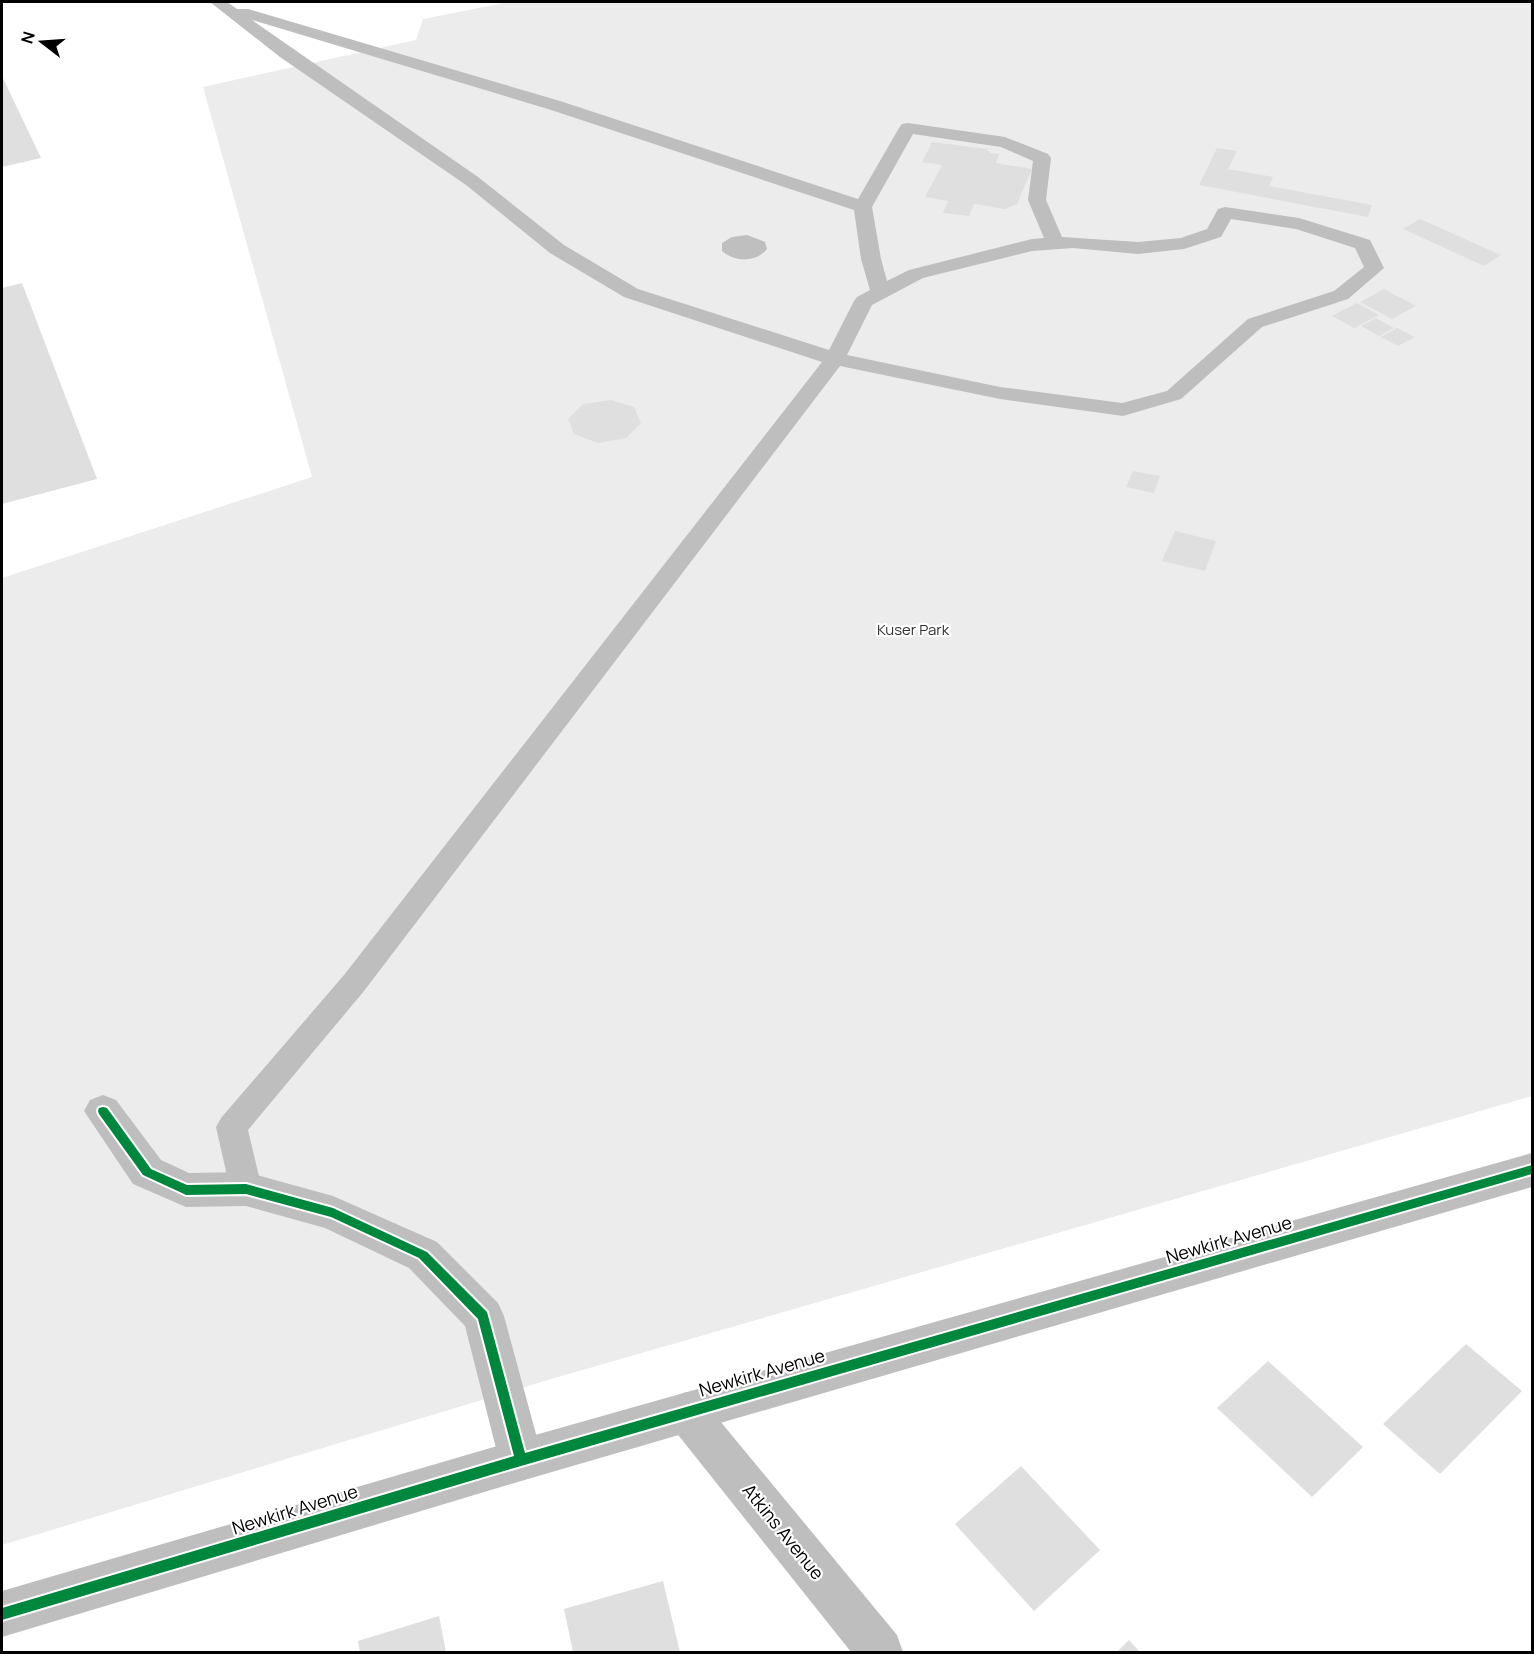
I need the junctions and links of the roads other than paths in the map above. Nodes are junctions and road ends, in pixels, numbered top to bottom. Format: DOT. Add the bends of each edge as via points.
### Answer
graph roads {
  1 [pos="224,5"];
  2 [pos="863,207"];
  3 [pos="1055,243"];
  4 [pos="881,292"];
  5 [pos="835,359"];
  6 [pos="102,1111"];
  7 [pos="1533,1170"];
  8 [pos="246,1189"];
  9 [pos="686,1412"];
  10 [pos="521,1460"];
  11 [pos="2,1614"];
  12 [pos="880,1653"];
  1 -- 2 [label="lane"];
  1 -- 5 [label="lane" via="286,53 472,181 557,249 631,293"];
  2 -- 3 [label="lane" via="908,128 1005,142 1042,158 1037,200"];
  2 -- 4 [label="lane"];
  3 -- 4 [label="lane" via="936,268"];
  3 -- 5 [label="lane" via="1138,248 1184,243 1214,233 1225,213 1299,224 1363,244 1374,268 1341,295 1255,323 1174,395 1123,410 1000,393"];
  4 -- 5 [label="lane" via="864,301"];
  5 -- 8 [label="lane" via="354,983 232,1127"];
  6 -- 8 [label="street" via="147,1172 186,1190"];
  7 -- 9 [label="street, Newkirk Avenue"];
  8 -- 10 [label="street" via="333,1214 423,1255 483,1316"];
  9 -- 10 [label="street, Newkirk Avenue"];
  9 -- 12 [label="street, Atkins Avenue"];
  10 -- 11 [label="street, Newkirk Avenue"];
}
